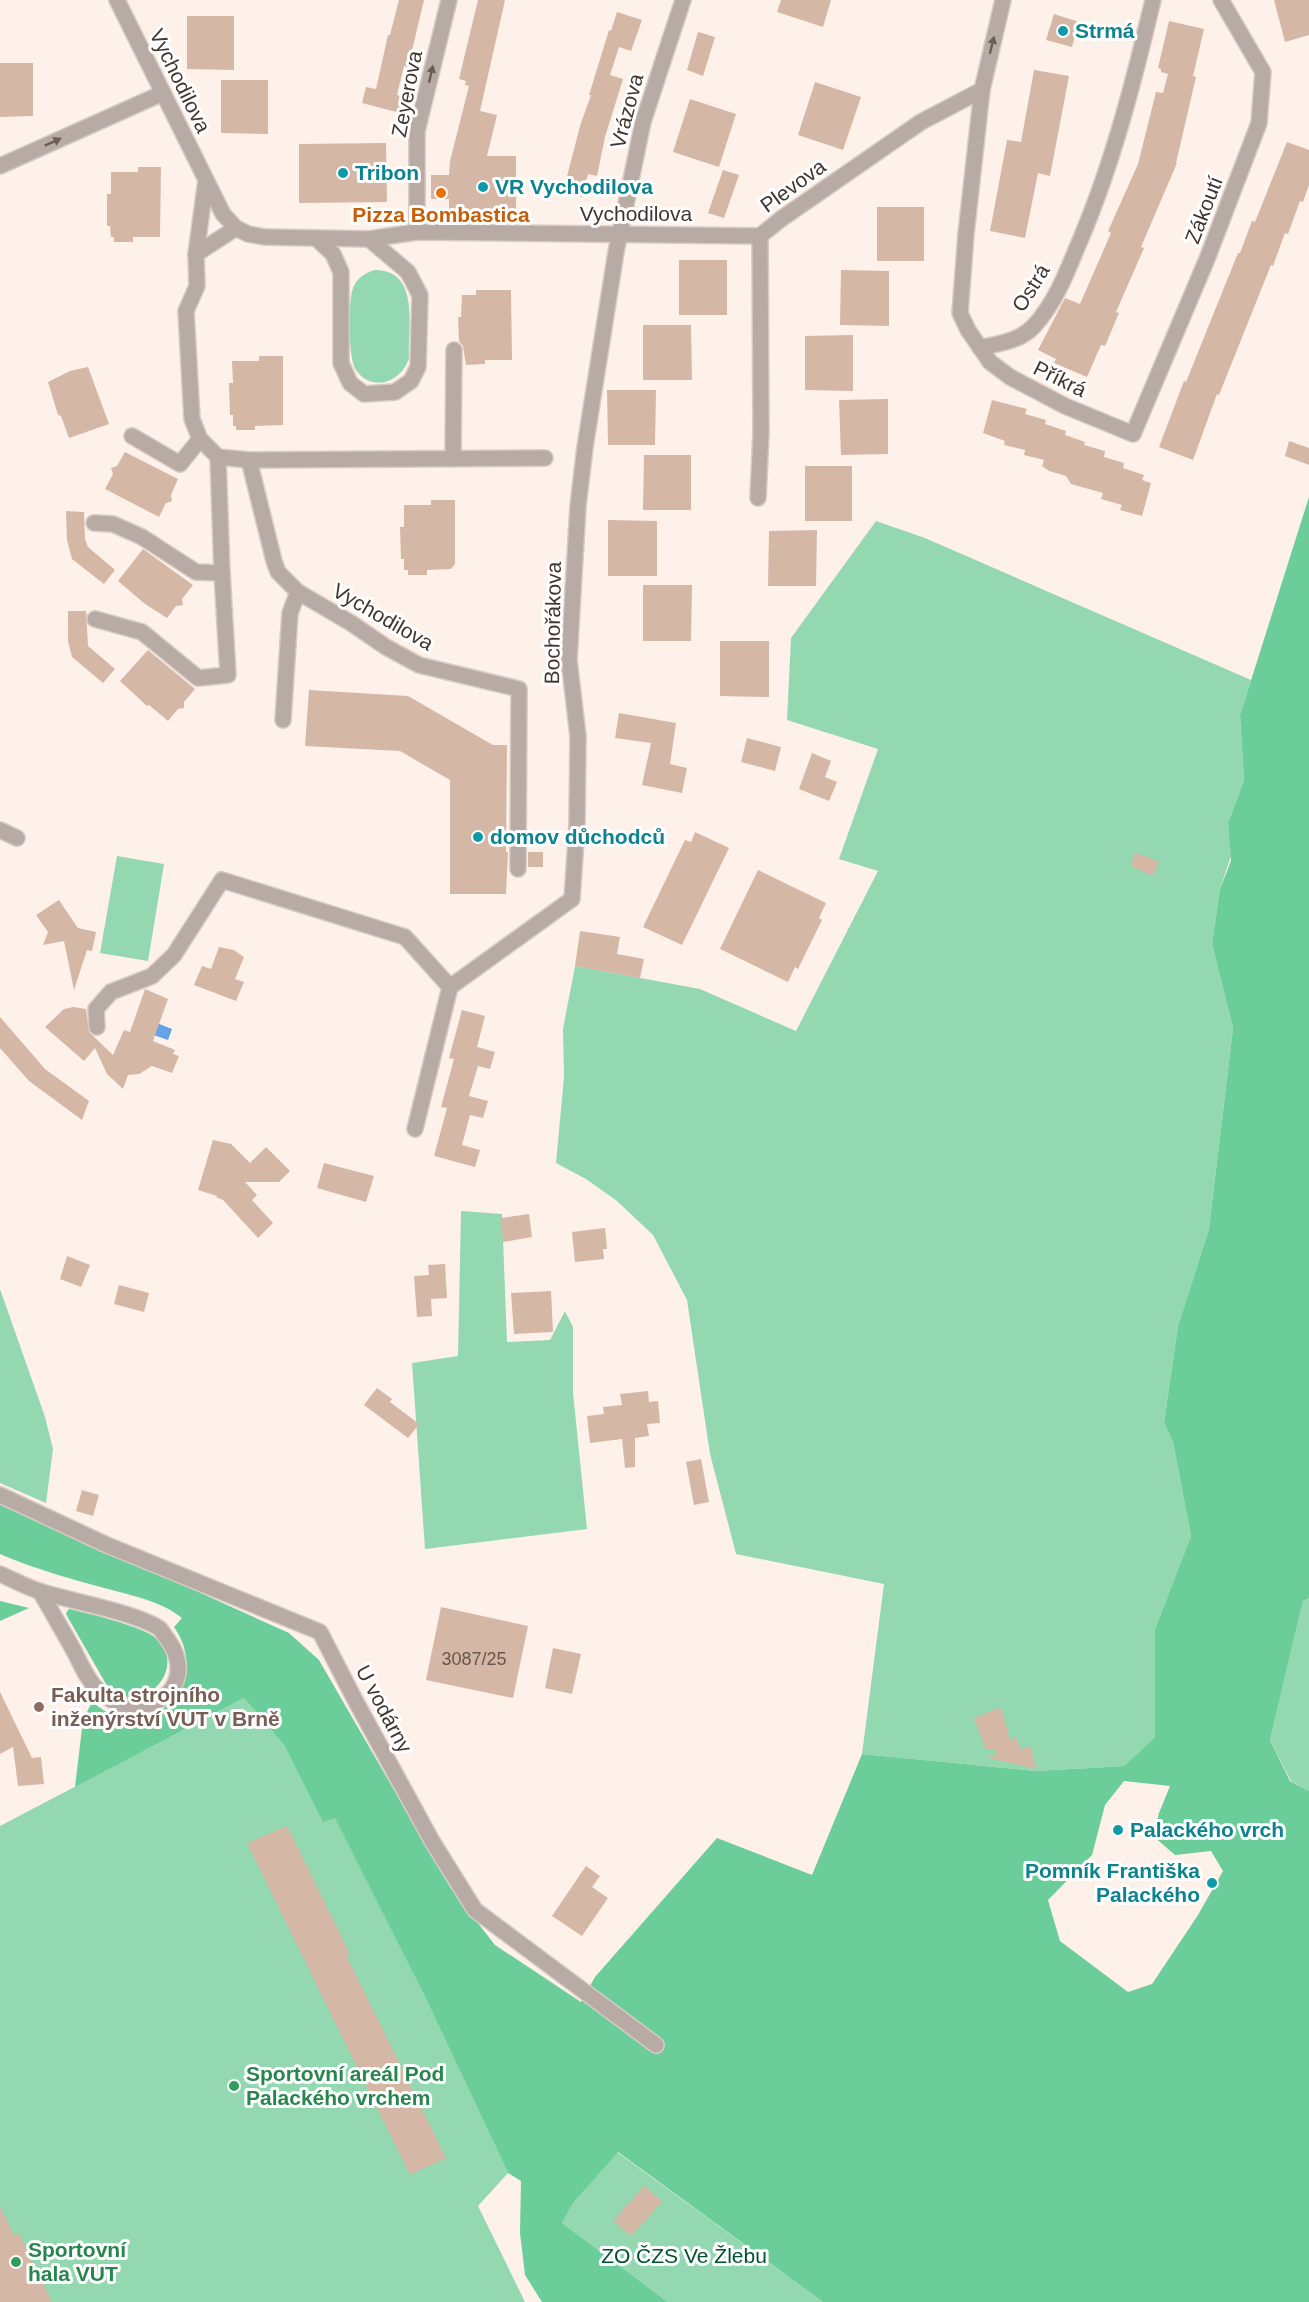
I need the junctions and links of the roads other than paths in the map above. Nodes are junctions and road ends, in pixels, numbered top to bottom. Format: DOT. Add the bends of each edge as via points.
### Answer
graph roads {
  1 [pos="117,0"];
  2 [pos="449,0"];
  3 [pos="1004,0"];
  4 [pos="1153,0"];
  5 [pos="1221,0"];
  6 [pos="682,3"];
  7 [pos="982,90"];
  8 [pos="163,93"];
  9 [pos="0,166"];
  10 [pos="206,180"];
  11 [pos="236,228"];
  12 [pos="417,232"];
  13 [pos="619,236"];
  14 [pos="760,236"];
  15 [pos="369,238"];
  16 [pos="316,239"];
  17 [pos="195,254"];
  18 [pos="980,348"];
  19 [pos="454,350"];
  20 [pos="1132,434"];
  21 [pos="132,436"];
  22 [pos="200,440"];
  23 [pos="218,458"];
  24 [pos="545,458"];
  25 [pos="453,459"];
  26 [pos="249,460"];
  27 [pos="758,498"];
  28 [pos="94,523"];
  29 [pos="222,573"];
  30 [pos="297,592"];
  31 [pos="95,619"];
  32 [pos="283,720"];
  33 [pos="0,830"];
  34 [pos="17,838"];
  35 [pos="518,869"];
  36 [pos="450,987"];
  37 [pos="97,1027"];
  38 [pos="414,1129"];
  39 [pos="0,1495"];
  40 [pos="0,1574"];
  41 [pos="40,1592"];
  42 [pos="656,2045"];
  1 -- 8 [label="street, Vychodilova"];
  12 -- 2 [label="street, Zeyerova, one-way" via="417,131"];
  7 -- 3 [label="street, one-way"];
  4 -- 18 [label="street, Ostrá" via="1096,205 1057,295 1033,327 1016,340"];
  5 -- 20 [label="street, Zákoutí" via="1263,72 1259,123 1207,259"];
  6 -- 13 [label="street, Vrázova" via="644,122"];
  7 -- 14 [label="street, Plevova" via="921,123"];
  7 -- 18 [label="street" via="960,313"];
  9 -- 8 [label="street, one-way"];
  8 -- 10 [label="street, Vychodilova"];
  10 -- 11 [label="street, Vychodilova" via="223,214"];
  10 -- 17 [label="street"];
  11 -- 16 [label="street, Vychodilova" via="265,237"];
  11 -- 17 [label="street"];
  12 -- 13 [label="street, Vychodilova"];
  12 -- 15 [label="street, Vychodilova"];
  13 -- 14 [label="street, Vychodilova"];
  13 -- 36 [label="street, Bochořákova" via="578,506 569,660 578,736 572,898"];
  14 -- 27 [label="street, Plevova"];
  15 -- 16 [label="street, Vychodilova"];
  15 -- 16 [label="street" via="408,272 420,295 418,367 411,381 396,392 364,394 350,383 341,363 341,272 333,254"];
  17 -- 22 [label="street" via="197,286 186,311 192,419"];
  18 -- 20 [label="street, Příkrá" via="990,362 1010,377"];
  19 -- 25 [label="street"];
  21 -- 22 [label="street" via="180,464"];
  22 -- 23 [label="street"];
  23 -- 26 [label="street"];
  23 -- 29 [label="street"];
  24 -- 25 [label="street"];
  25 -- 26 [label="street"];
  26 -- 30 [label="street, Vychodilova" via="274,561 278,572"];
  28 -- 29 [label="street" via="113,524 142,537 195,572"];
  29 -- 31 [label="street" via="228,675 198,678 142,632"];
  30 -- 32 [label="street, Vychodilova" via="290,613"];
  30 -- 35 [label="street, Vychodilova" via="419,665 519,689"];
  33 -- 34 [label="street"];
  36 -- 37 [label="street" via="405,937 222,880 174,955 152,976 111,992 96,1009"];
  36 -- 38 [label="street"];
  39 -- 42 [label="street, U vodárny" via="107,1545 320,1632 432,1841 475,1910"];
  40 -- 41 [label="street"];
  41 -- 41 [label="street" via="96,1689 115,1704 139,1707 159,1702 175,1685 177,1660 160,1629 133,1617"];
}
